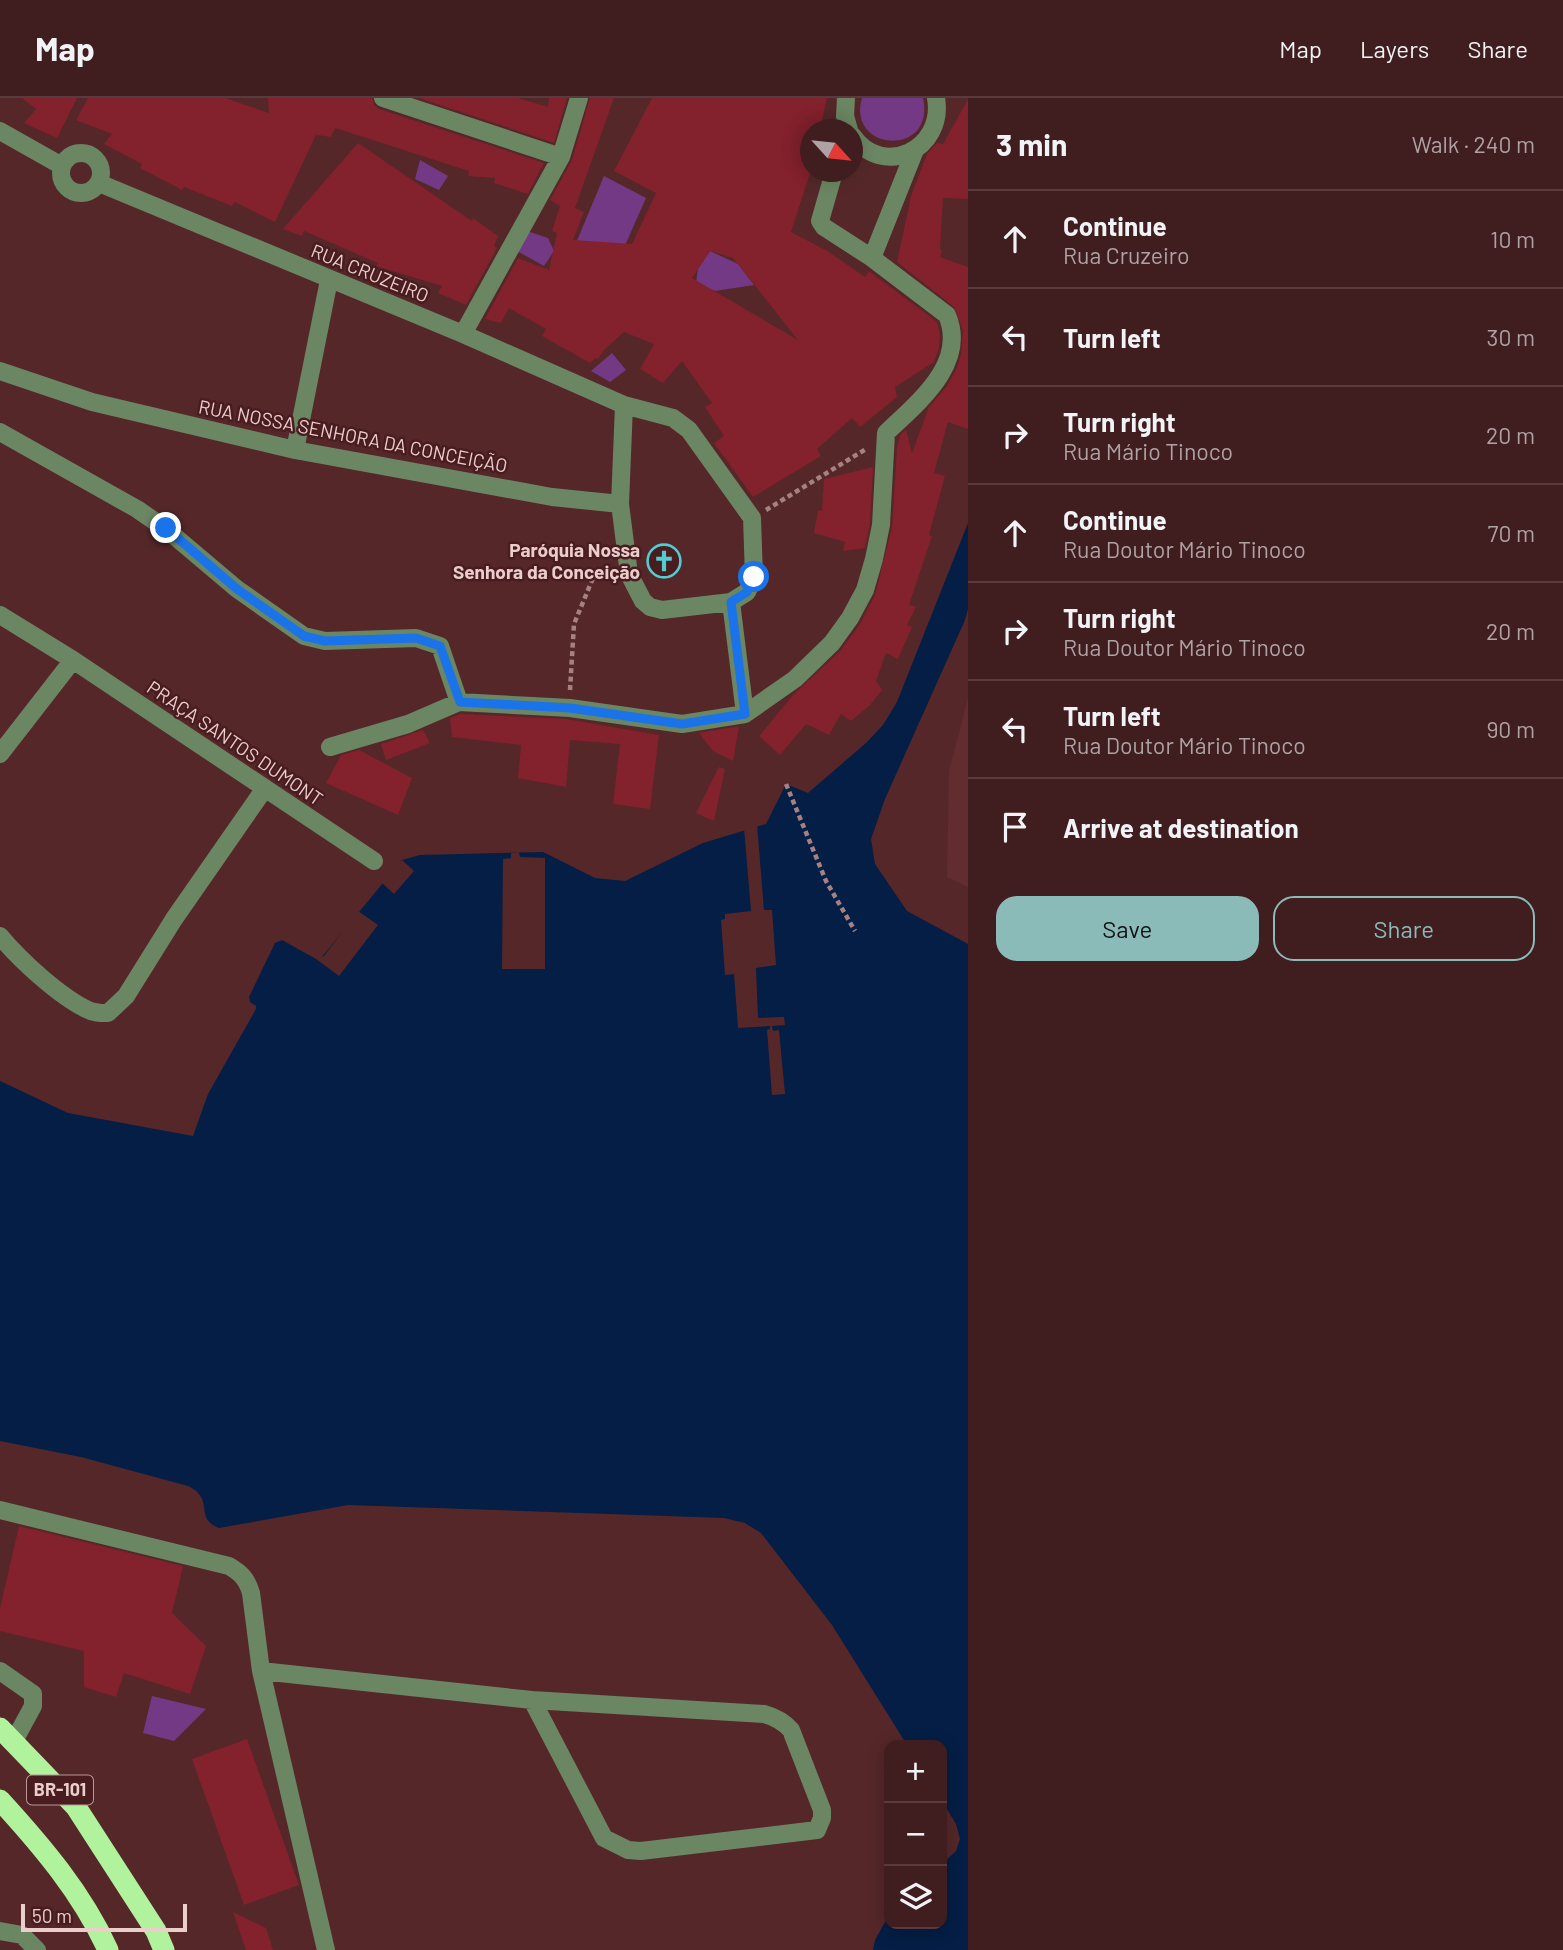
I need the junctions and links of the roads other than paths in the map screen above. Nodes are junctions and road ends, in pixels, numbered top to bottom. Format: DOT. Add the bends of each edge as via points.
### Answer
graph roads {
  1 [pos="383,98"];
  2 [pos="579,98"];
  3 [pos="846,98"];
  4 [pos="936,98"];
  5 [pos="846,119"];
  6 [pos="0,131"];
  7 [pos="863,146"];
  8 [pos="915,150"];
  9 [pos="561,157"];
  10 [pos="62,166"];
  11 [pos="832,182"];
  12 [pos="99,183"];
  13 [pos="872,258"];
  14 [pos="329,280"];
  15 [pos="463,334"];
  16 [pos="0,371"];
  17 [pos="624,405"];
  18 [pos="0,432"];
  19 [pos="295,450"];
  20 [pos="620,504"];
  21 [pos="731,602"];
  22 [pos="0,615"];
  23 [pos="73,660"];
  24 [pos="460,702"];
  25 [pos="745,714"];
  26 [pos="330,747"];
  27 [pos="0,754"];
  28 [pos="265,788"];
  29 [pos="374,861"];
  30 [pos="0,936"];
  31 [pos="0,1510"];
  32 [pos="0,1671"];
  33 [pos="261,1671"];
  34 [pos="532,1700"];
  35 [pos="7,1735"];
  36 [pos="0,1800"];
  37 [pos="0,1931"];
  38 [pos="37,1950"];
  39 [pos="108,1950"];
  40 [pos="164,1950"];
  41 [pos="326,1950"];
  1 -- 9 [label="street"];
  2 -- 9 [label="street"];
  3 -- 5 [label="street"];
  4 -- 8 [label="street" via="935,126"];
  6 -- 10 [label="street"];
  7 -- 8 [label="street" via="884,156"];
  8 -- 13 [label="street"];
  9 -- 15 [label="street"];
  10 -- 12 [label="street" via="63,182 71,191 84,194"];
  10 -- 12 [label="street" via="75,154 88,154 102,169"];
  11 -- 13 [label="street" via="820,221"];
  12 -- 14 [label="street, RUA CRUZEIRO"];
  13 -- 25 [label="street" via="947,315 954,326 954,351 942,378 886,433 881,525 855,609 832,643 795,679"];
  14 -- 15 [label="street, RUA CRUZEIRO"];
  14 -- 19 [label="street"];
  15 -- 17 [label="street, RUA CRUZEIRO"];
  16 -- 19 [label="street, RUA NOSSA SENHORA DA CONCEIÇÃO" via="92,401"];
  17 -- 20 [label="street"];
  17 -- 21 [label="street, RUA CRUZEIRO" via="673,418 689,430 752,518 754,577 747,592"];
  18 -- 24 [label="street" via="166,528 237,589 304,636 325,641 416,638 440,646"];
  19 -- 20 [label="street, RUA NOSSA SENHORA DA CONCEIÇÃO"];
  20 -- 21 [label="street" via="629,573 643,601 655,609"];
  21 -- 25 [label="street"];
  22 -- 23 [label="street, PRAÇA SANTOS DUMONT"];
  23 -- 27 [label="street"];
  23 -- 28 [label="street, PRAÇA SANTOS DUMONT"];
  24 -- 25 [label="street" via="570,708 682,724"];
  24 -- 26 [label="street" via="408,724"];
  28 -- 29 [label="street, PRAÇA SANTOS DUMONT"];
  28 -- 30 [label="street" via="126,996 108,1013 86,1009 41,976"];
  31 -- 33 [label="street" via="229,1566 247,1581 251,1593"];
  32 -- 35 [label="street" via="33,1694 34,1700"];
  33 -- 34 [label="street"];
  33 -- 41 [label="street"];
  34 -- 34 [label="street" via="773,1716 791,1730 822,1810 820,1825 817,1830 641,1852 614,1844 604,1838"];
  35 -- 40 [label="highway, BR-101" via="76,1807"];
  36 -- 39 [label="highway, BR-101" via="50,1855 96,1923"];
  37 -- 38 [label="street" via="23,1936"];
}
